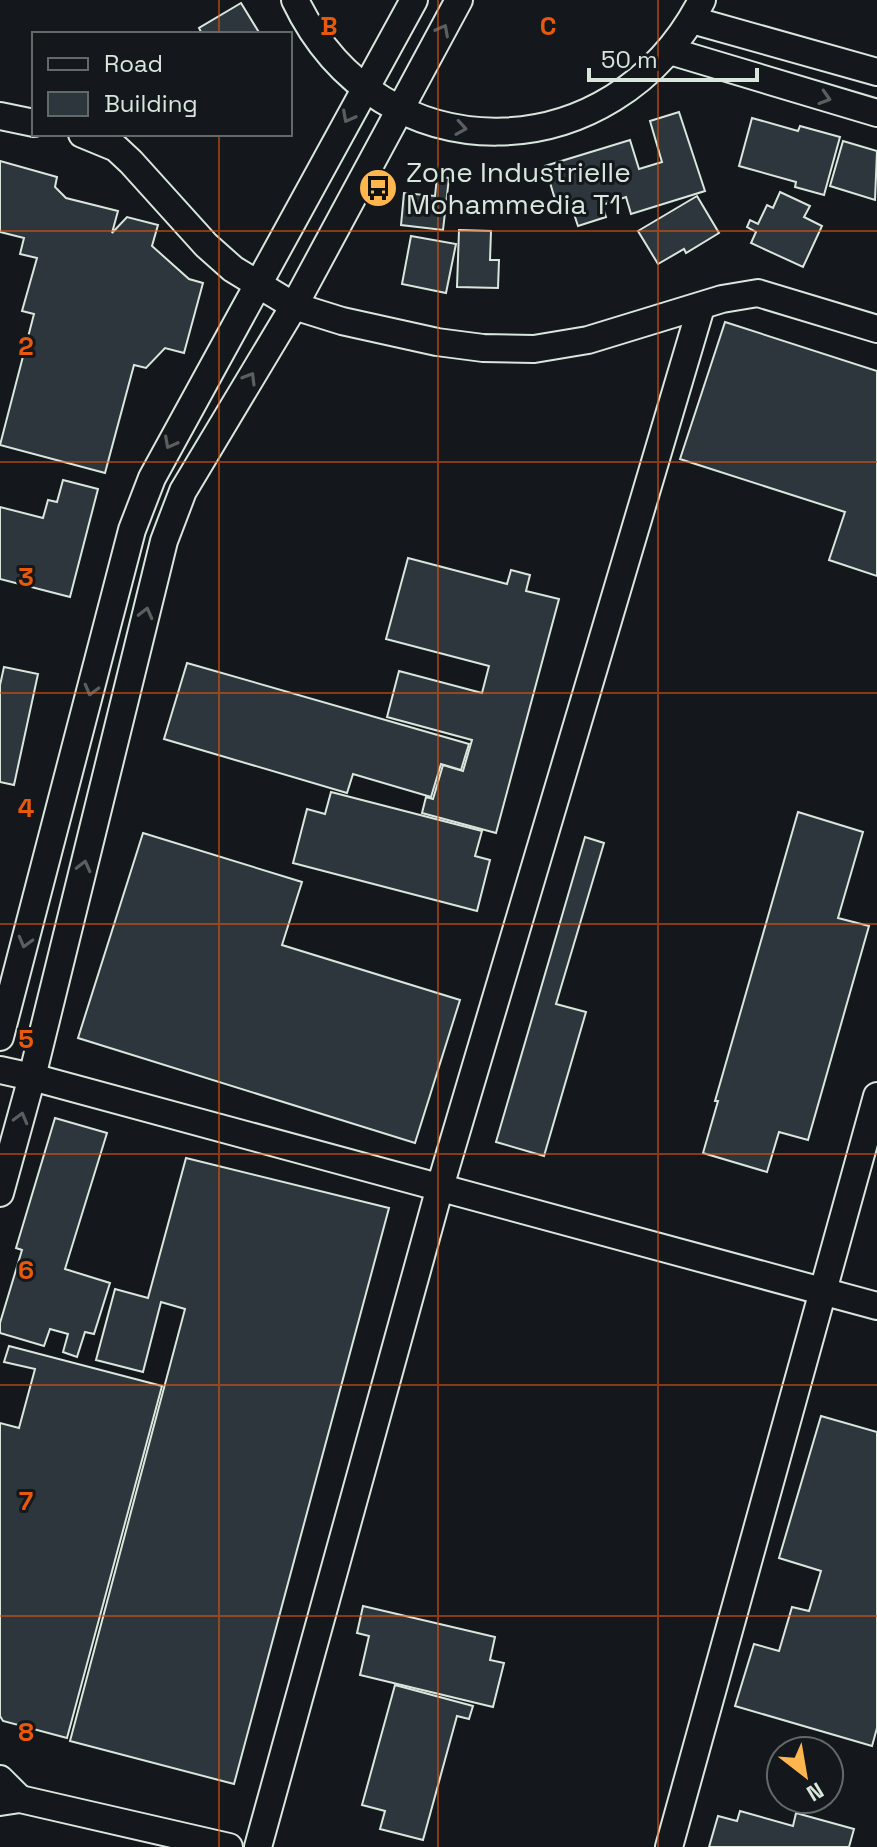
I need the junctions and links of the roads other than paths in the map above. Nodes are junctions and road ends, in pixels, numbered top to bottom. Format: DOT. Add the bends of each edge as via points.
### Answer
graph roads {
  1 [pos="295,0"];
  2 [pos="414,0"];
  3 [pos="459,0"];
  4 [pos="697,10"];
  5 [pos="670,51"];
  6 [pos="877,72"];
  7 [pos="364,87"];
  8 [pos="401,109"];
  9 [pos="877,113"];
  10 [pos="0,116"];
  11 [pos="32,123"];
  12 [pos="87,136"];
  13 [pos="257,286"];
  14 [pos="294,306"];
  15 [pos="701,307"];
  16 [pos="877,329"];
  17 [pos="0,1037"];
  18 [pos="0,1070"];
  19 [pos="32,1077"];
  20 [pos="877,1096"];
  21 [pos="440,1187"];
  22 [pos="0,1193"];
  23 [pos="823,1291"];
  24 [pos="877,1306"];
  25 [pos="0,1779"];
  26 [pos="10,1800"];
  27 [pos="229,1847"];
  28 [pos="258,1847"];
  29 [pos="669,1847"];
  1 -- 7 [label="lane" via="330,55"];
  2 -- 7 [label="lane"];
  8 -- 3 [label="lane, one-way"];
  4 -- 5 [label="lane"];
  4 -- 6 [label="lane"];
  8 -- 5 [label="lane, one-way" via="472,130 545,127 614,99"];
  5 -- 9 [label="lane, one-way"];
  7 -- 8 [label="lane"];
  7 -- 13 [label="lane, one-way"];
  8 -- 14 [label="lane"];
  10 -- 11 [label="lane"];
  12 -- 13 [label="lane" via="116,148 206,245"];
  13 -- 14 [label="lane"];
  13 -- 17 [label="lane, one-way" via="170,441 132,530"];
  14 -- 15 [label="lane" via="425,339 509,349 588,340"];
  19 -- 14 [label="lane, one-way" via="164,541 183,491"];
  15 -- 16 [label="lane" via="758,293"];
  15 -- 21 [label="lane"];
  18 -- 19 [label="lane"];
  19 -- 21 [label="lane"];
  22 -- 19 [label="lane, one-way"];
  20 -- 23 [label="lane"];
  21 -- 23 [label="lane"];
  21 -- 28 [label="lane"];
  23 -- 24 [label="lane"];
  23 -- 29 [label="lane"];
  25 -- 26 [label="lane"];
  26 -- 27 [label="lane"];
}
